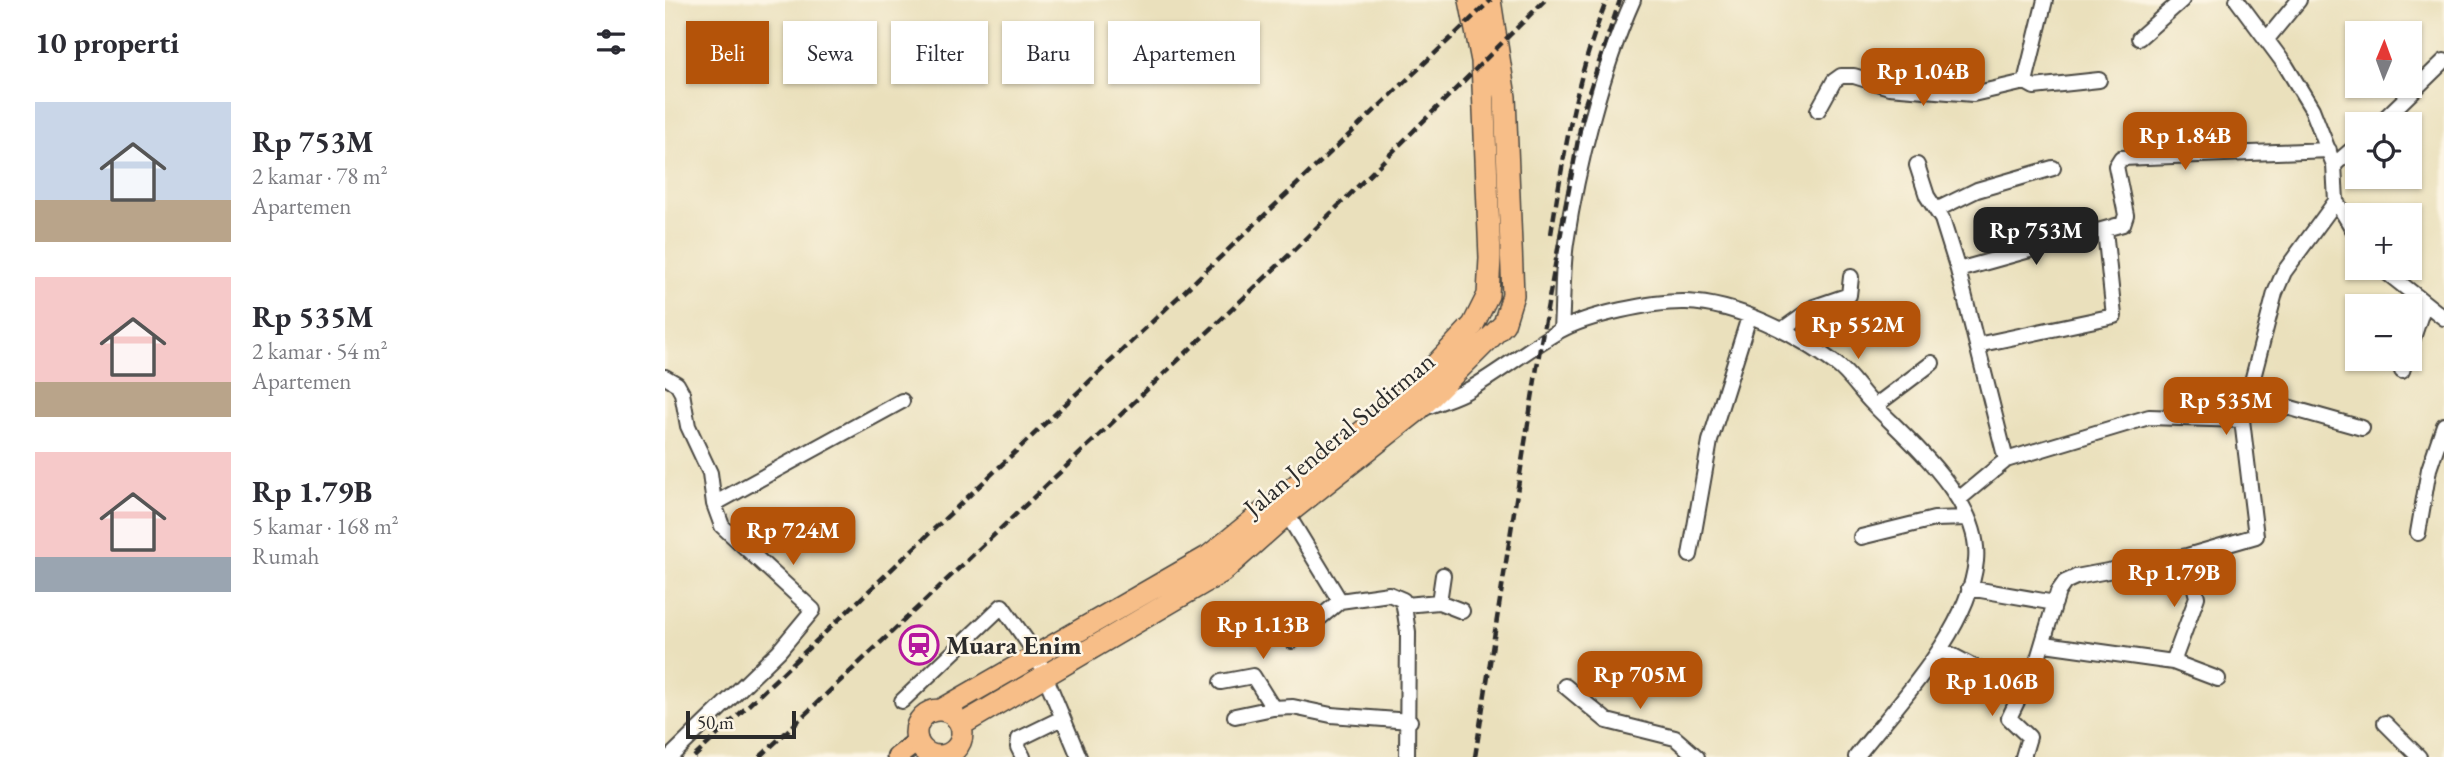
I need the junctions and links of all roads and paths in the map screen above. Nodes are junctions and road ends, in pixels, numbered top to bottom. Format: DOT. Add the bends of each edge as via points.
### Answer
graph roads {
  1 [pos="1470,0"];
  2 [pos="1490,0"];
  3 [pos="1633,0"];
  4 [pos="2045,0"];
  5 [pos="2182,0"];
  6 [pos="2237,0"];
  7 [pos="2299,0"];
  8 [pos="2139,38"];
  9 [pos="2267,39"];
  10 [pos="2444,61"];
  11 [pos="2099,80"];
  12 [pos="2025,82"];
  13 [pos="1818,110"];
  14 [pos="2391,112"];
  15 [pos="2329,150"];
  16 [pos="2345,155"];
  17 [pos="1917,165"];
  18 [pos="2334,165"];
  19 [pos="2053,168"];
  20 [pos="2336,201"];
  21 [pos="1936,210"];
  22 [pos="2345,216"];
  23 [pos="2105,230"];
  24 [pos="1958,271"];
  25 [pos="1851,277"];
  26 [pos="2395,280"];
  27 [pos="2424,305"];
  28 [pos="2422,311"];
  29 [pos="1749,317"];
  30 [pos="2444,317"];
  31 [pos="1561,329"];
  32 [pos="1782,330"];
  33 [pos="1977,345"];
  34 [pos="1932,363"];
  35 [pos="665,377"];
  36 [pos="2248,396"];
  37 [pos="902,401"];
  38 [pos="1412,403"];
  39 [pos="1875,406"];
  40 [pos="2242,420"];
  41 [pos="2444,425"];
  42 [pos="2362,428"];
  43 [pos="2006,460"];
  44 [pos="1959,499"];
  45 [pos="714,503"];
  46 [pos="1287,514"];
  47 [pos="1968,518"];
  48 [pos="2418,533"];
  49 [pos="1861,537"];
  50 [pos="1690,555"];
  51 [pos="2187,556"];
  52 [pos="1443,575"];
  53 [pos="1969,588"];
  54 [pos="1340,601"];
  55 [pos="1439,603"];
  56 [pos="2055,603"];
  57 [pos="1405,605"];
  58 [pos="1462,611"];
  59 [pos="1292,641"];
  60 [pos="2045,644"];
  61 [pos="1940,649"];
  62 [pos="2173,662"];
  63 [pos="1040,663"];
  64 [pos="2218,679"];
  65 [pos="1221,682"];
  66 [pos="2026,683"];
  67 [pos="1565,686"];
  68 [pos="902,701"];
  69 [pos="1273,708"];
  70 [pos="941,710"];
  71 [pos="1235,716"];
  72 [pos="1062,718"];
  73 [pos="1409,721"];
  74 [pos="2385,723"];
  75 [pos="918,741"];
  76 [pos="958,746"];
  77 [pos="670,757"];
  78 [pos="897,757"];
  79 [pos="1023,757"];
  80 [pos="1079,757"];
  81 [pos="1407,757"];
  82 [pos="1697,757"];
  83 [pos="1856,757"];
  84 [pos="2023,757"];
  85 [pos="2419,757"];
  1 -- 38 [label="highway, Jalan Jenderal Sudirman" via="1482,61 1488,295 1473,325"];
  2 -- 38 [label="highway, Jalan Jenderal Sudirman" via="1505,97 1513,295 1504,324"];
  3 -- 31 [label="street" via="1594,116 1566,244"];
  4 -- 12 [label="street"];
  5 -- 8 [label="street"];
  6 -- 9 [label="street"];
  7 -- 9 [label="street"];
  9 -- 15 [label="street" via="2312,110"];
  10 -- 14 [label="street"];
  11 -- 12 [label="street" via="2034,88"];
  12 -- 13 [label="street" via="1973,94 1898,88 1842,76 1833,81"];
  15 -- 18 [label="street"];
  15 -- 23 [label="street" via="2121,158 2116,166 2126,215 2123,224"];
  16 -- 18 [label="street"];
  17 -- 21 [label="street"];
  18 -- 20 [label="street"];
  19 -- 21 [label="street" via="1976,190"];
  20 -- 22 [label="street"];
  20 -- 36 [label="street" via="2284,272"];
  21 -- 24 [label="street"];
  23 -- 24 [label="street"];
  23 -- 33 [label="street" via="2114,316"];
  24 -- 33 [label="street"];
  25 -- 32 [label="street" via="1849,295 1814,307"];
  26 -- 27 [label="street"];
  27 -- 28 [label="street"];
  27 -- 30 [label="street"];
  29 -- 31 [label="street" via="1686,302 1637,306"];
  29 -- 32 [label="street"];
  29 -- 50 [label="street" via="1710,442"];
  31 -- 38 [label="street" via="1469,390"];
  32 -- 39 [label="street" via="1838,365"];
  33 -- 43 [label="street"];
  34 -- 39 [label="street"];
  35 -- 45 [label="street" via="681,389 688,426 710,473"];
  36 -- 40 [label="street"];
  36 -- 42 [label="street"];
  37 -- 45 [label="street"];
  38 -- 46 [label="highway, Jalan Jenderal Sudirman"];
  38 -- 63 [label="highway, Jalan Jenderal Sudirman" via="1209,556"];
  39 -- 44 [label="street"];
  40 -- 43 [label="street" via="2149,416"];
  40 -- 51 [label="street" via="2257,535"];
  41 -- 48 [label="street"];
  43 -- 44 [label="street"];
  44 -- 47 [label="street"];
  45 -- 77 [label="street" via="722,526 813,610 779,651"];
  46 -- 54 [label="street"];
  46 -- 63 [label="highway, Jalan Jenderal Sudirman" via="1222,572"];
  47 -- 49 [label="street" via="1934,519"];
  47 -- 53 [label="street" via="1976,559"];
  51 -- 56 [label="street" via="2076,577 2062,586"];
  51 -- 62 [label="street" via="2197,597"];
  52 -- 55 [label="street"];
  53 -- 56 [label="street"];
  53 -- 61 [label="street"];
  54 -- 57 [label="street" via="1389,594"];
  54 -- 59 [label="street"];
  55 -- 57 [label="street"];
  55 -- 58 [label="street"];
  56 -- 60 [label="street"];
  57 -- 73 [label="street"];
  60 -- 62 [label="street"];
  60 -- 66 [label="street"];
  61 -- 66 [label="street" via="1976,668"];
  61 -- 83 [label="street"];
  62 -- 64 [label="street"];
  63 -- 68 [label="street" via="1002,606"];
  63 -- 70 [label="highway, Jalan Jenderal Sudirman"];
  63 -- 72 [label="street"];
  63 -- 76 [label="highway, Jalan Jenderal Sudirman"];
  65 -- 69 [label="street" via="1253,676"];
  66 -- 84 [label="street" via="2009,718 2029,737"];
  67 -- 82 [label="street" via="1608,720 1675,738"];
  69 -- 71 [label="street"];
  69 -- 73 [label="street"];
  70 -- 75 [label="highway" via="921,720"];
  70 -- 76 [label="highway" via="953,715"];
  72 -- 79 [label="street" via="1019,739"];
  72 -- 80 [label="street"];
  73 -- 81 [label="street"];
  74 -- 85 [label="street"];
  75 -- 76 [label="highway" via="936,756"];
  75 -- 78 [label="main road"];
}
